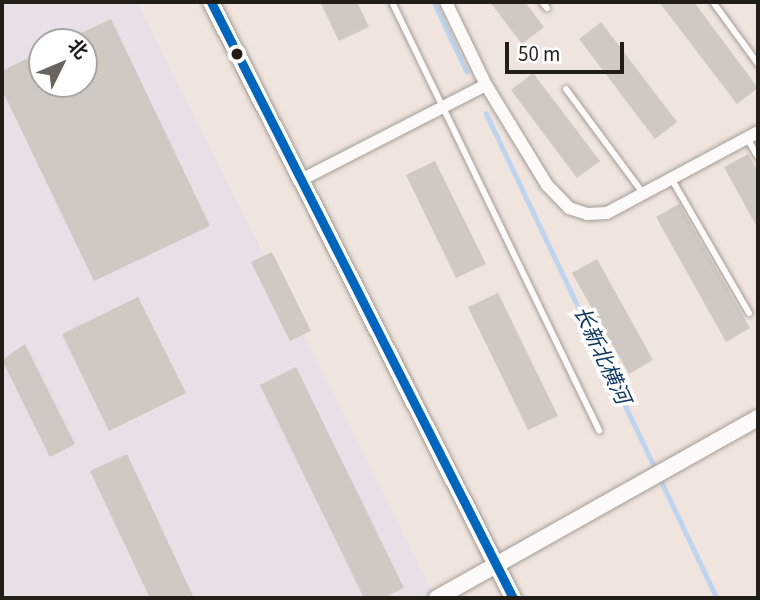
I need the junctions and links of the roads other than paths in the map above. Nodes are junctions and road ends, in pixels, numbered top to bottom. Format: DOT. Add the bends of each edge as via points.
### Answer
graph roads {
  1 [pos="211,2"];
  2 [pos="392,2"];
  3 [pos="446,2"];
  4 [pos="713,2"];
  5 [pos="758,64"];
  6 [pos="486,85"];
  7 [pos="566,89"];
  8 [pos="444,108"];
  9 [pos="753,135"];
  10 [pos="758,157"];
  11 [pos="671,178"];
  12 [pos="299,181"];
  13 [pos="643,193"];
  14 [pos="749,313"];
  15 [pos="758,418"];
  16 [pos="599,431"];
  17 [pos="497,565"];
  18 [pos="436,598"];
  19 [pos="513,598"];
  1 -- 12 [label="street"];
  2 -- 8 [label="lane"];
  3 -- 6 [label="street"];
  4 -- 5 [label="lane"];
  6 -- 8 [label="street"];
  6 -- 13 [label="street" via="547,185 569,208 607,213"];
  7 -- 13 [label="lane"];
  8 -- 12 [label="street"];
  8 -- 16 [label="lane"];
  9 -- 10 [label="lane"];
  9 -- 11 [label="street"];
  11 -- 13 [label="street"];
  11 -- 14 [label="lane"];
  12 -- 17 [label="street"];
  15 -- 17 [label="street"];
  17 -- 18 [label="street"];
  17 -- 19 [label="street"];
}
